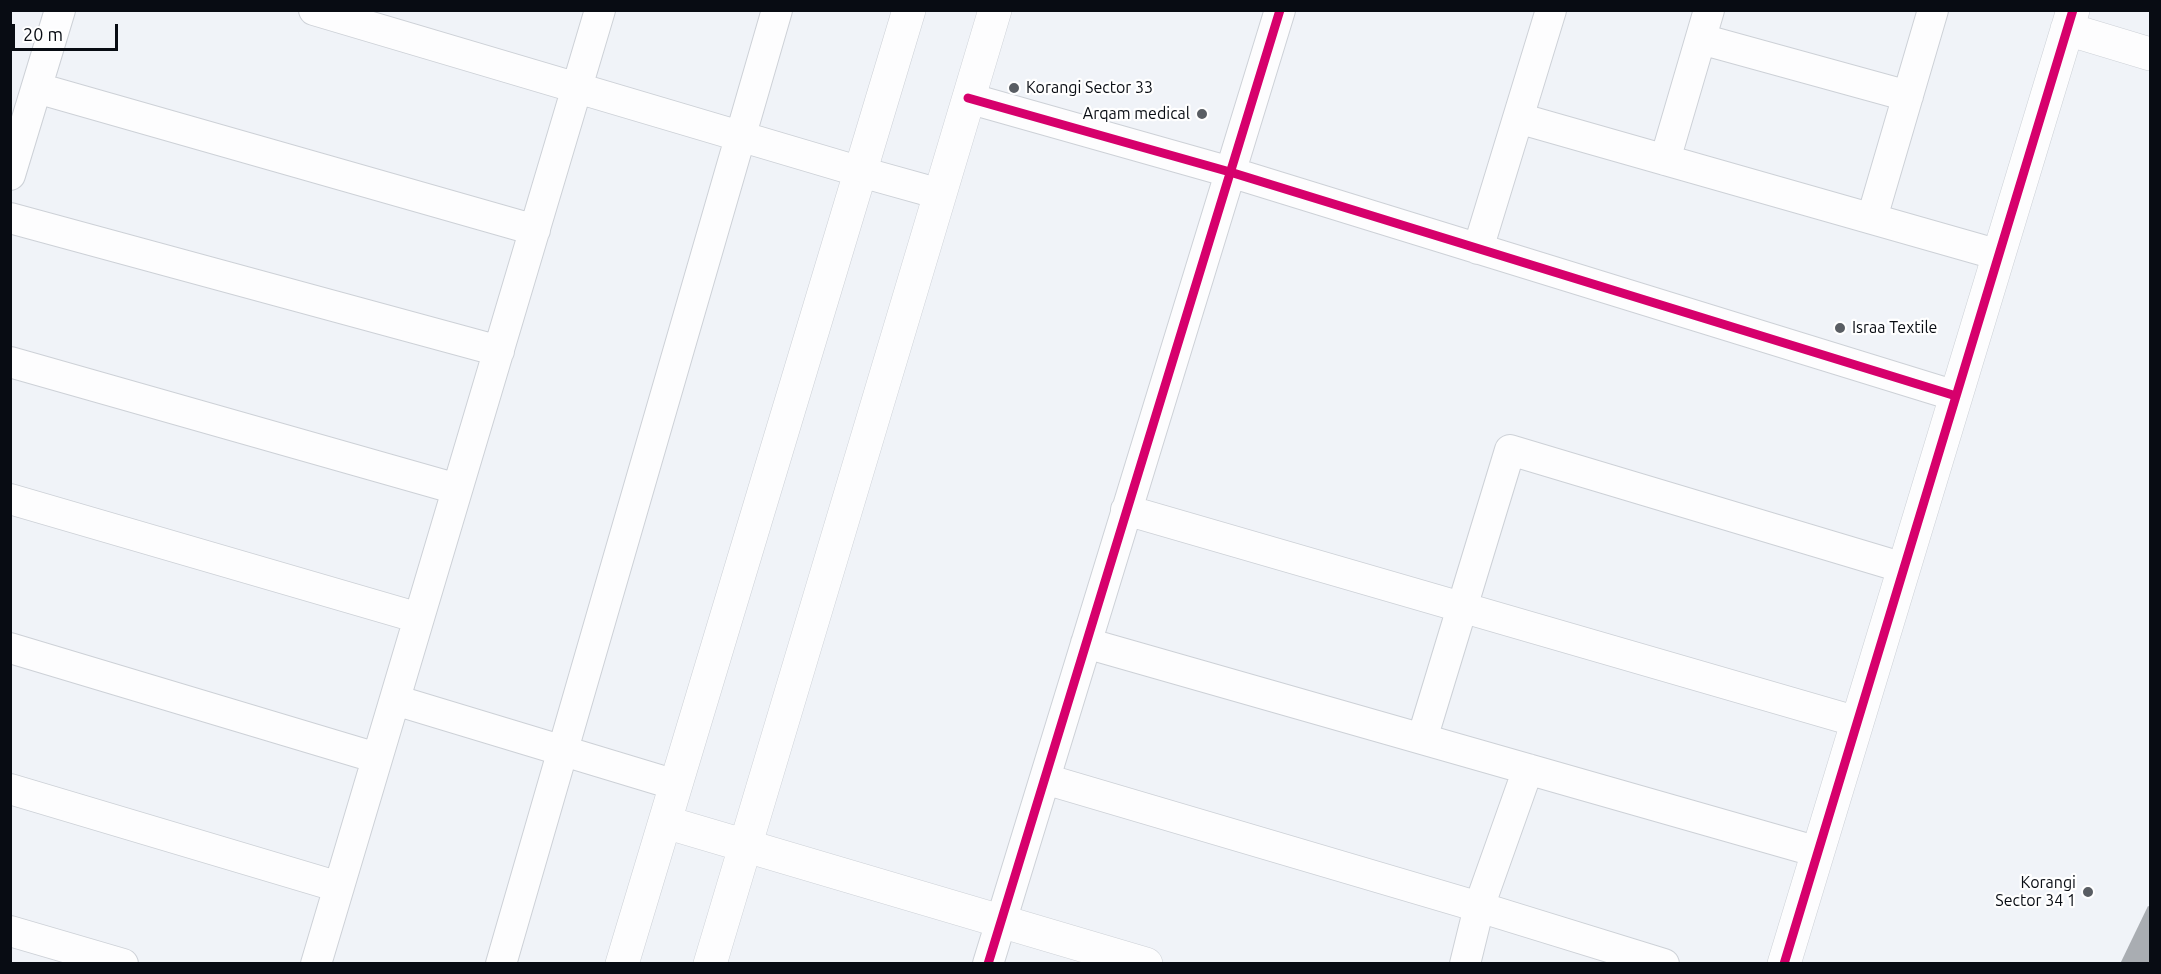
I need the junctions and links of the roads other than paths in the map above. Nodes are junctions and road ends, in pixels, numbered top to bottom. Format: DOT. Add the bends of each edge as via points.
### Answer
graph roads {
  1 [pos="60,10"];
  2 [pos="314,10"];
  3 [pos="600,10"];
  4 [pos="777,10"];
  5 [pos="909,10"];
  6 [pos="995,10"];
  7 [pos="1280,10"];
  8 [pos="1551,10"];
  9 [pos="1709,10"];
  10 [pos="1933,10"];
  11 [pos="2070,20"];
  12 [pos="1701,39"];
  13 [pos="2151,54"];
  14 [pos="37,88"];
  15 [pos="578,88"];
  16 [pos="1908,96"];
  17 [pos="968,98"];
  18 [pos="1518,118"];
  19 [pos="740,136"];
  20 [pos="1665,160"];
  21 [pos="861,172"];
  22 [pos="1230,172"];
  23 [pos="10,175"];
  24 [pos="940,194"];
  25 [pos="10,218"];
  26 [pos="1872,218"];
  27 [pos="535,230"];
  28 [pos="1478,249"];
  29 [pos="1999,255"];
  30 [pos="499,351"];
  31 [pos="10,362"];
  32 [pos="1956,396"];
  33 [pos="457,489"];
  34 [pos="10,499"];
  35 [pos="1126,510"];
  36 [pos="1904,568"];
  37 [pos="1461,607"];
  38 [pos="419,618"];
  39 [pos="1086,643"];
  40 [pos="10,648"];
  41 [pos="395,700"];
  42 [pos="1858,722"];
  43 [pos="1422,739"];
  44 [pos="562,751"];
  45 [pos="377,758"];
  46 [pos="1528,769"];
  47 [pos="1045,779"];
  48 [pos="676,785"];
  49 [pos="10,789"];
  50 [pos="665,822"];
  51 [pos="745,846"];
  52 [pos="1818,852"];
  53 [pos="339,887"];
  54 [pos="1479,907"];
  55 [pos="1001,920"];
  56 [pos="10,931"];
  57 [pos="123,963"];
  58 [pos="316,963"];
  59 [pos="501,963"];
  60 [pos="622,963"];
  61 [pos="710,963"];
  62 [pos="988,963"];
  63 [pos="1146,963"];
  64 [pos="1465,963"];
  65 [pos="1664,963"];
  66 [pos="1784,963"];
  1 -- 14 [label="street"];
  2 -- 15 [label="street"];
  3 -- 15 [label="street"];
  4 -- 19 [label="street"];
  5 -- 21 [label="street"];
  6 -- 17 [label="street"];
  7 -- 22 [label="street"];
  8 -- 18 [label="street"];
  9 -- 12 [label="street"];
  10 -- 16 [label="street"];
  11 -- 13 [label="street"];
  11 -- 29 [label="street"];
  12 -- 16 [label="street"];
  12 -- 20 [label="street"];
  14 -- 23 [label="street"];
  14 -- 27 [label="street"];
  15 -- 19 [label="street"];
  15 -- 27 [label="street"];
  16 -- 26 [label="street"];
  17 -- 22 [label="street"];
  17 -- 24 [label="street"];
  18 -- 20 [label="street"];
  18 -- 28 [label="street"];
  19 -- 21 [label="street"];
  19 -- 44 [label="street"];
  20 -- 26 [label="street"];
  21 -- 24 [label="street"];
  21 -- 48 [label="street"];
  22 -- 28 [label="street"];
  22 -- 35 [label="street"];
  24 -- 51 [label="street"];
  25 -- 30 [label="street"];
  26 -- 29 [label="street"];
  27 -- 30 [label="street"];
  28 -- 32 [label="street"];
  29 -- 32 [label="street"];
  30 -- 33 [label="street"];
  31 -- 33 [label="street"];
  32 -- 36 [label="street"];
  33 -- 38 [label="street"];
  34 -- 38 [label="street"];
  35 -- 37 [label="street"];
  35 -- 39 [label="street"];
  36 -- 37 [label="street" via="1510,450"];
  36 -- 42 [label="street"];
  37 -- 42 [label="street"];
  37 -- 43 [label="street"];
  38 -- 41 [label="street"];
  39 -- 43 [label="street"];
  39 -- 47 [label="street"];
  40 -- 45 [label="street"];
  41 -- 44 [label="street"];
  41 -- 45 [label="street"];
  42 -- 52 [label="street"];
  43 -- 46 [label="street"];
  44 -- 48 [label="street"];
  44 -- 59 [label="street"];
  45 -- 53 [label="street"];
  46 -- 52 [label="street"];
  46 -- 54 [label="street"];
  47 -- 54 [label="street"];
  47 -- 55 [label="street"];
  48 -- 50 [label="street"];
  49 -- 53 [label="street"];
  50 -- 51 [label="street"];
  50 -- 60 [label="street"];
  51 -- 55 [label="street"];
  51 -- 61 [label="street"];
  52 -- 66 [label="street"];
  53 -- 58 [label="street"];
  54 -- 64 [label="street"];
  54 -- 65 [label="street"];
  55 -- 62 [label="street"];
  55 -- 63 [label="street"];
  56 -- 57 [label="street"];
}
